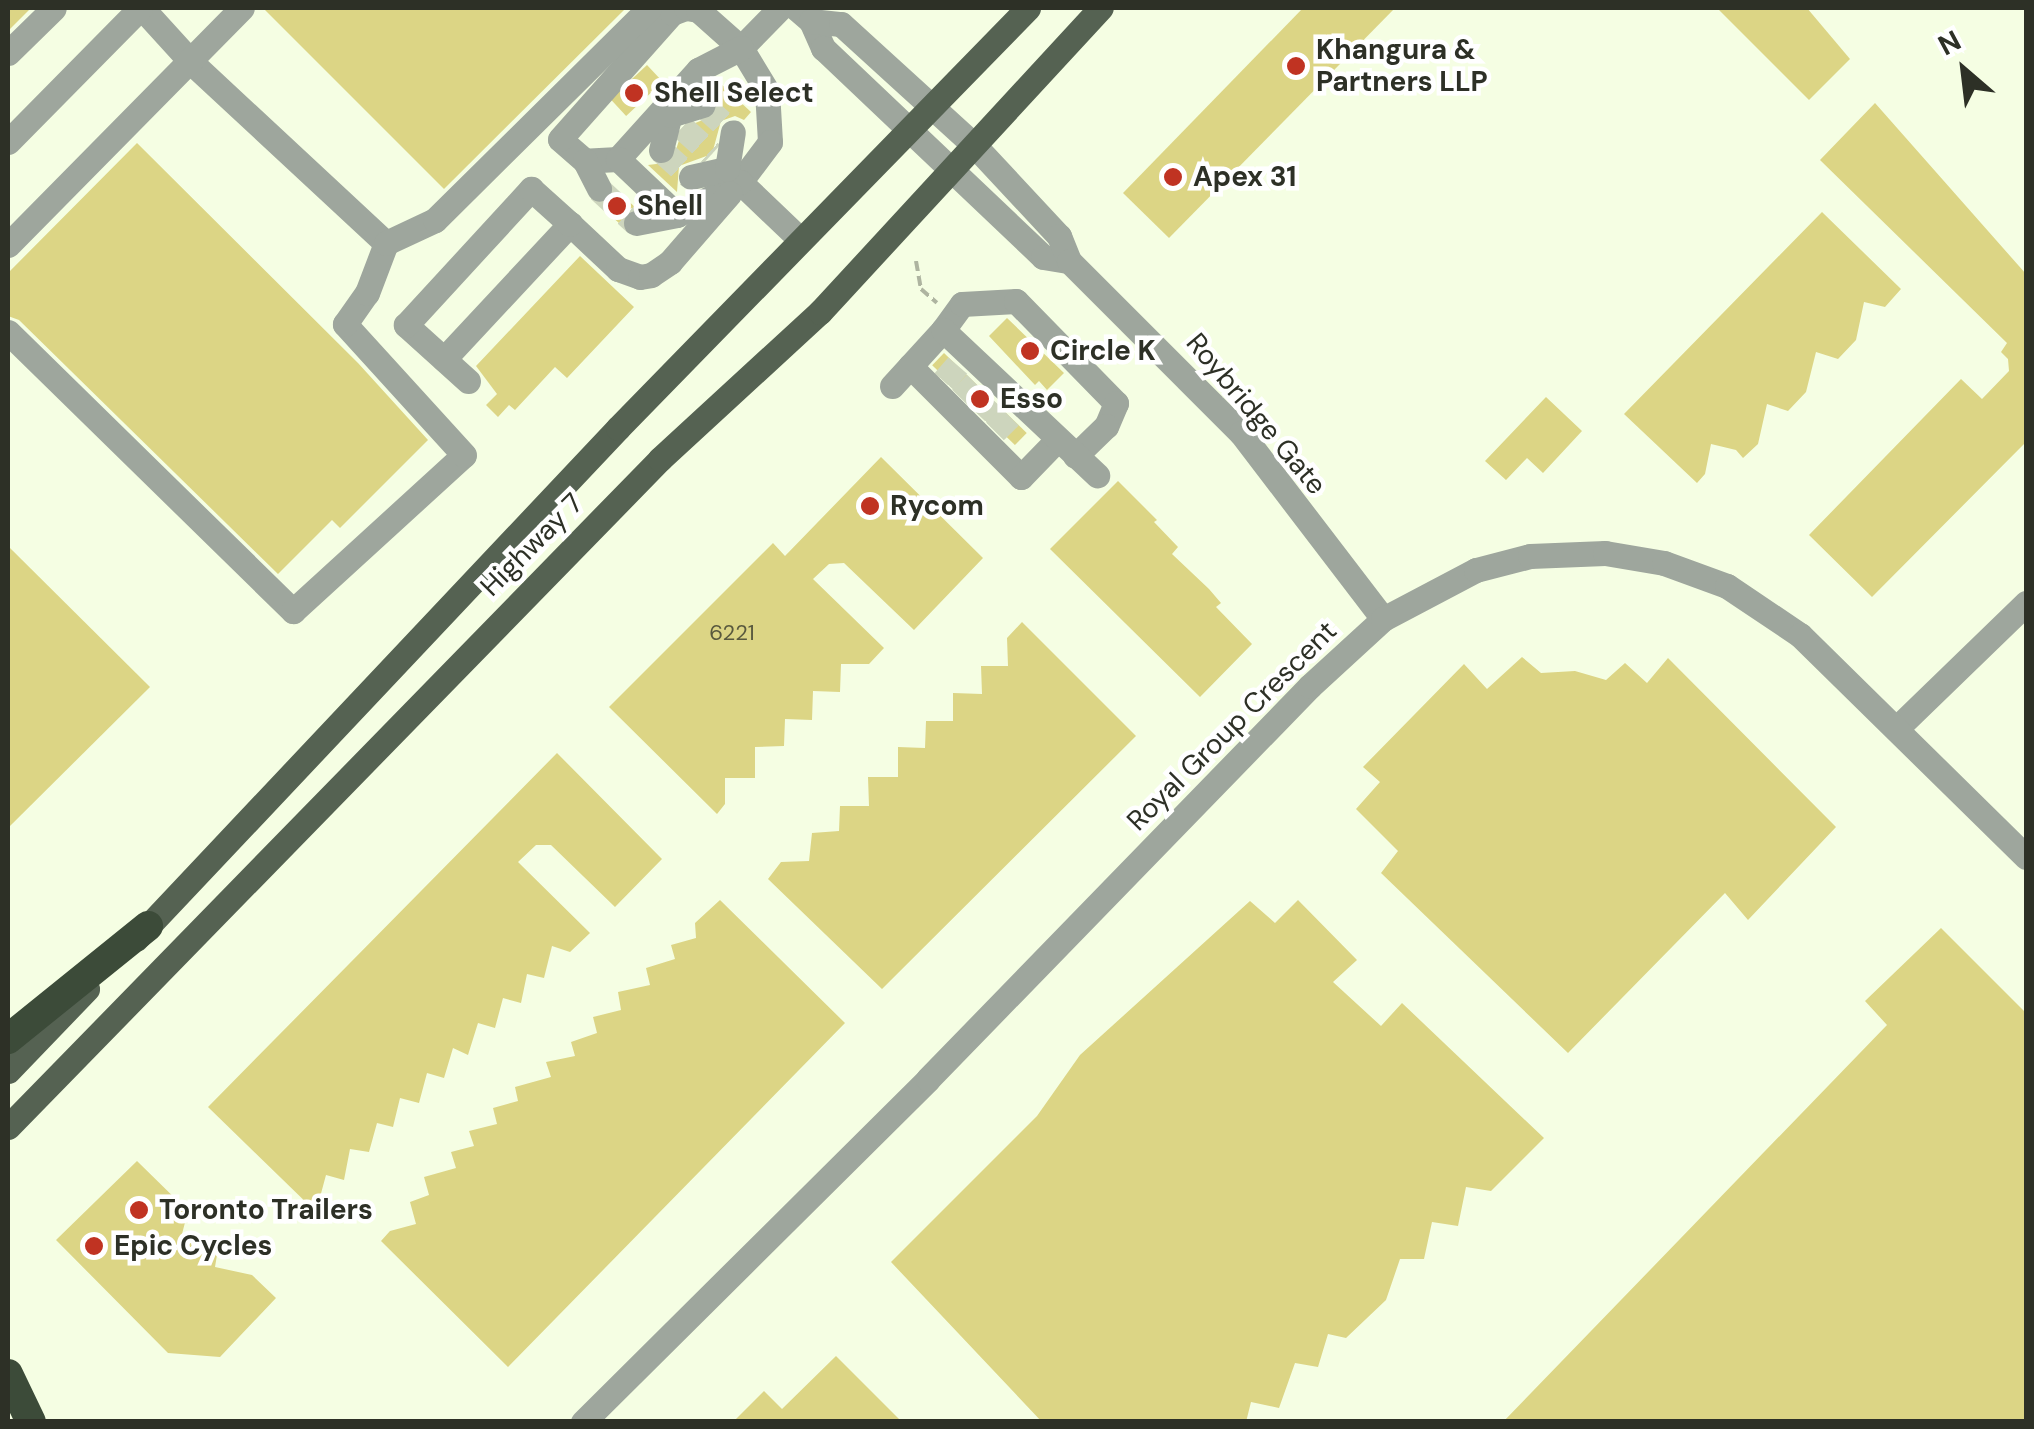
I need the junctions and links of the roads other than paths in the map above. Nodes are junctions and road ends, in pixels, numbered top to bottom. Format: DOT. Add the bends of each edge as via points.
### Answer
graph roads {
  1 [pos="54,8"];
  2 [pos="141,8"];
  3 [pos="242,8"];
  4 [pos="649,8"];
  5 [pos="780,8"];
  6 [pos="1028,8"];
  7 [pos="1101,8"];
  8 [pos="804,14"];
  9 [pos="741,48"];
  10 [pos="8,53"];
  11 [pos="192,63"];
  12 [pos="932,103"];
  13 [pos="703,105"];
  14 [pos="672,118"];
  15 [pos="910,127"];
  16 [pos="732,132"];
  17 [pos="8,142"];
  18 [pos="974,146"];
  19 [pos="661,150"];
  20 [pos="504,151"];
  21 [pos="618,159"];
  22 [pos="584,161"];
  23 [pos="726,168"];
  24 [pos="952,170"];
  25 [pos="691,177"];
  26 [pos="531,189"];
  27 [pos="599,190"];
  28 [pos="677,215"];
  29 [pos="636,223"];
  30 [pos="570,224"];
  31 [pos="801,240"];
  32 [pos="386,243"];
  33 [pos="8,246"];
  34 [pos="1069,261"];
  35 [pos="948,323"];
  36 [pos="8,332"];
  37 [pos="444,359"];
  38 [pos="910,366"];
  39 [pos="468,380"];
  40 [pos="892,386"];
  41 [pos="977,398"];
  42 [pos="1065,448"];
  43 [pos="1096,475"];
  44 [pos="2026,603"];
  45 [pos="1382,619"];
  46 [pos="1897,728"];
  47 [pos="2026,856"];
  48 [pos="148,926"];
  49 [pos="8,1039"];
  50 [pos="8,1071"];
  51 [pos="8,1127"];
  52 [pos="8,1374"];
  53 [pos="30,1422"];
  54 [pos="583,1422"];
  1 -- 10 [label="street"];
  2 -- 11 [label="street"];
  2 -- 17 [label="street"];
  3 -- 11 [label="street"];
  4 -- 20 [label="street"];
  5 -- 9 [label="street"];
  6 -- 12 [label="main road, Highway 7"];
  7 -- 18 [label="main road, Highway 7"];
  8 -- 12 [label="street, Roybridge Gate" via="841,24"];
  8 -- 15 [label="street, Roybridge Gate" via="823,48"];
  9 -- 14 [label="street" via="698,70"];
  9 -- 22 [label="street" via="698,10 672,13 560,138"];
  9 -- 23 [label="street" via="767,91 770,142"];
  11 -- 32 [label="street"];
  11 -- 33 [label="street"];
  12 -- 15 [label="main road, Highway 7"];
  12 -- 18 [label="street, Roybridge Gate"];
  13 -- 14 [label="street"];
  14 -- 19 [label="street"];
  14 -- 21 [label="street"];
  15 -- 24 [label="street, Roybridge Gate"];
  15 -- 31 [label="main road, Highway 7"];
  16 -- 23 [label="street"];
  18 -- 24 [label="main road, Highway 7"];
  18 -- 34 [label="street, Roybridge Gate" via="1059,236"];
  20 -- 26 [label="street" via="512,172"];
  20 -- 32 [label="street" via="435,220"];
  21 -- 22 [label="street"];
  21 -- 28 [label="street"];
  22 -- 27 [label="street"];
  23 -- 25 [label="street"];
  23 -- 28 [label="street"];
  23 -- 30 [label="street" via="670,262 651,276 618,269"];
  23 -- 31 [label="street"];
  24 -- 34 [label="street, Roybridge Gate" via="1043,257"];
  24 -- 51 [label="main road, Highway 7" via="820,312 660,459"];
  26 -- 30 [label="street"];
  26 -- 37 [label="street" via="406,325"];
  28 -- 29 [label="street"];
  30 -- 37 [label="street"];
  31 -- 48 [label="main road, Highway 7"];
  32 -- 36 [label="street" via="368,293 345,324 464,455 293,610"];
  34 -- 45 [label="street, Roybridge Gate" via="1241,433"];
  35 -- 38 [label="street"];
  35 -- 41 [label="street"];
  35 -- 42 [label="street" via="962,304 1016,302 1106,391 1116,402 1114,413"];
  37 -- 39 [label="street"];
  38 -- 40 [label="street"];
  38 -- 41 [label="street"];
  41 -- 42 [label="street"];
  41 -- 42 [label="street" via="1021,477"];
  42 -- 43 [label="street"];
  44 -- 46 [label="street"];
  45 -- 46 [label="street, Royal Group Crescent" via="1476,570 1530,556 1604,553 1664,563 1760,604"];
  45 -- 54 [label="street, Royal Group Crescent"];
  46 -- 47 [label="street, Royal Group Crescent"];
  48 -- 49 [label="highway"];
  48 -- 50 [label="main road, Highway 7"];
  52 -- 53 [label="highway"];
}
